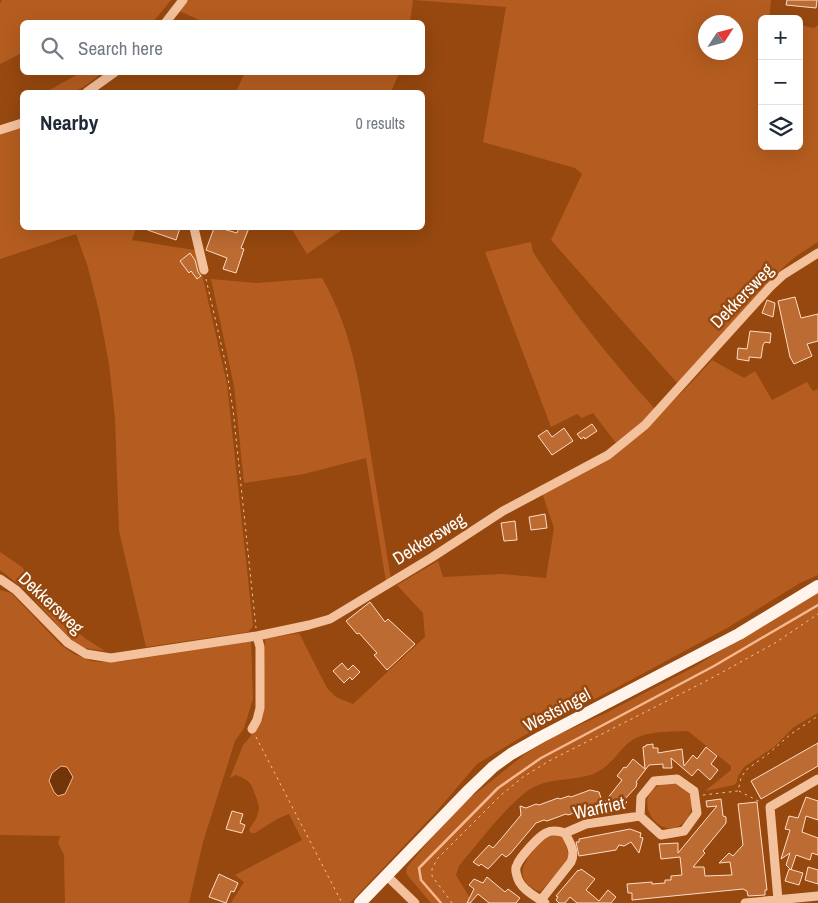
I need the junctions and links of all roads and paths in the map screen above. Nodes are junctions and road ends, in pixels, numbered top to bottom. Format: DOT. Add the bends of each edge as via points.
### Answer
graph roads {
  1 [pos="183,0"];
  2 [pos="168,20"];
  3 [pos="111,75"];
  4 [pos="90,90"];
  5 [pos="20,124"];
  6 [pos="0,130"];
  7 [pos="194,230"];
  8 [pos="818,253"];
  9 [pos="204,270"];
  10 [pos="0,578"];
  11 [pos="818,585"];
  12 [pos="818,614"];
  13 [pos="257,636"];
  14 [pos="818,716"];
  15 [pos="252,729"];
  16 [pos="818,779"];
  17 [pos="738,791"];
  18 [pos="695,796"];
  19 [pos="770,807"];
  20 [pos="640,816"];
  21 [pos="565,833"];
  22 [pos="386,875"];
  23 [pos="818,896"];
  24 [pos="778,900"];
  25 [pos="543,902"];
  26 [pos="342,903"];
  27 [pos="360,903"];
  28 [pos="415,903"];
  29 [pos="452,903"];
  30 [pos="745,903"];
  1 -- 2 [label="street"];
  3 -- 4 [label="street"];
  5 -- 6 [label="street"];
  7 -- 9 [label="street"];
  8 -- 13 [label="street, Dekkersweg" via="783,274 651,419 608,455 503,511 330,619"];
  9 -- 13 [label="path" via="233,409"];
  10 -- 13 [label="street, Dekkersweg" via="68,643 86,654 111,658"];
  11 -- 22 [label="main road, Westsingel" via="739,634 511,754 468,790"];
  12 -- 29 [label="path" via="775,643 549,761 517,781 438,859 432,869 432,876"];
  13 -- 15 [label="street" via="260,647 260,708"];
  14 -- 17 [label="path" via="746,770"];
  15 -- 26 [label="path"];
  16 -- 19 [label="street"];
  17 -- 18 [label="path"];
  17 -- 19 [label="path"];
  18 -- 20 [label="street, Warfriet" via="694,791 677,779 654,781 641,797"];
  18 -- 20 [label="street, Warfriet" via="698,813 684,831 661,835"];
  19 -- 24 [label="street"];
  20 -- 21 [label="street, Warfriet" via="586,824"];
  21 -- 25 [label="street, Warfriet" via="574,856"];
  21 -- 25 [label="street, Warfriet" via="546,833 516,865 519,882"];
  22 -- 27 [label="main road, Westsingel"];
  22 -- 28 [label="street"];
  23 -- 24 [label="street"];
  24 -- 30 [label="street"];
}
